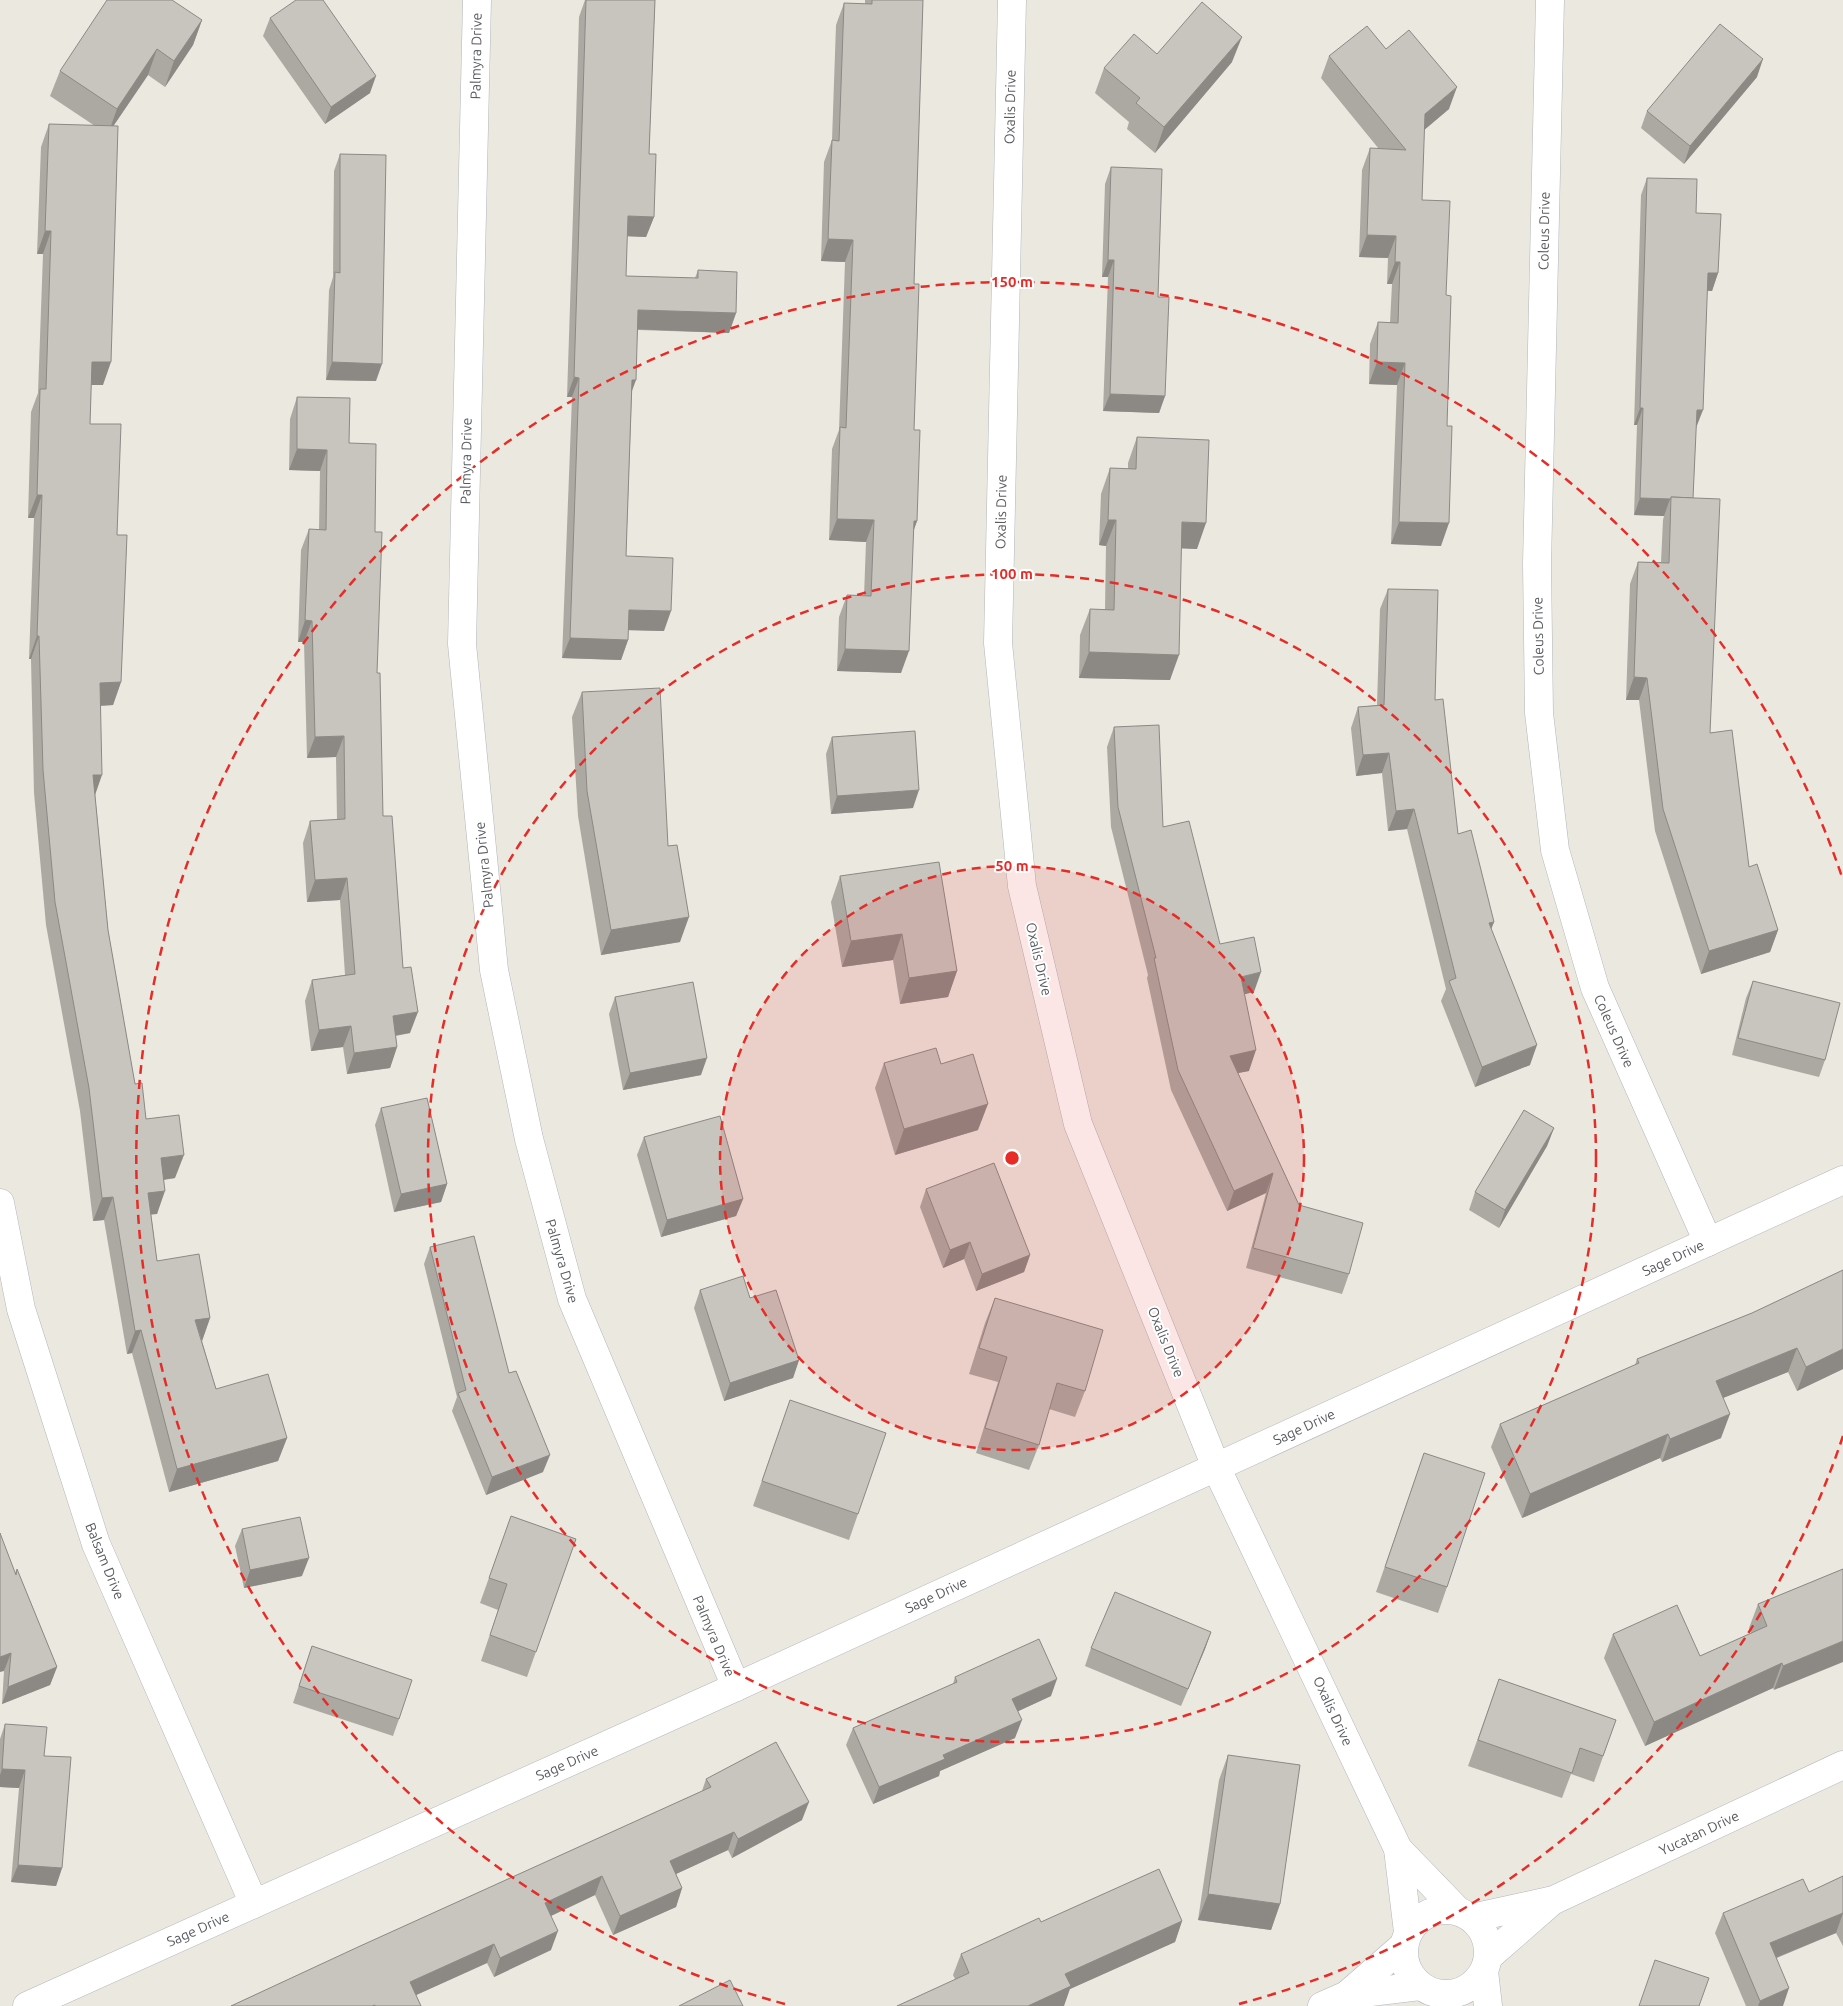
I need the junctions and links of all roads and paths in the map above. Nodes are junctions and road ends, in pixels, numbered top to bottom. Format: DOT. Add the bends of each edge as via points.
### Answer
graph roads {
  1 [pos="477,0"];
  2 [pos="1012,0"];
  3 [pos="1550,0"];
  4 [pos="1843,1180"];
  5 [pos="0,1204"];
  6 [pos="1708,1242"];
  7 [pos="1216,1467"];
  8 [pos="736,1687"];
  9 [pos="1843,1766"];
  10 [pos="1398,1849"];
  11 [pos="1554,1900"];
  12 [pos="254,1904"];
  13 [pos="1465,1915"];
  14 [pos="1406,1939"];
  15 [pos="1486,1964"];
  16 [pos="1420,1986"];
  17 [pos="1347,1995"];
  18 [pos="1452,2000"];
  19 [pos="27,2006"];
  20 [pos="1322,2006"];
  21 [pos="1488,2006"];
  1 -- 8 [label="street, Palmyra Drive" via="462,644 494,970 529,1139 572,1299"];
  2 -- 7 [label="street, Oxalis Drive" via="998,643 1022,886 1078,1124"];
  3 -- 6 [label="street, Coleus Drive" via="1537,564 1539,713 1555,850 1595,988"];
  4 -- 6 [label="street, Sage Drive"];
  5 -- 12 [label="street, Balsam Drive" via="21,1309 96,1544"];
  6 -- 7 [label="street, Sage Drive"];
  7 -- 8 [label="street, Sage Drive"];
  7 -- 10 [label="street, Oxalis Drive"];
  8 -- 12 [label="street, Sage Drive"];
  9 -- 11 [label="street, Yucatan Drive"];
  10 -- 13 [label="street, Oxalis Drive"];
  10 -- 14 [label="street, Oxalis Drive"];
  11 -- 13 [label="street, Yucatan Drive"];
  11 -- 15 [label="street, Yucatan Drive"];
  12 -- 19 [label="street, Sage Drive"];
  13 -- 14 [label="street" via="1444,1910 1429,1912 1417,1920"];
  13 -- 15 [label="street" via="1485,1936"];
  14 -- 16 [label="street" via="1404,1961"];
  14 -- 17 [label="street"];
  15 -- 18 [label="street" via="1475,1983"];
  15 -- 21 [label="street"];
  16 -- 17 [label="street"];
  16 -- 18 [label="street"];
  17 -- 20 [label="street"];
}
